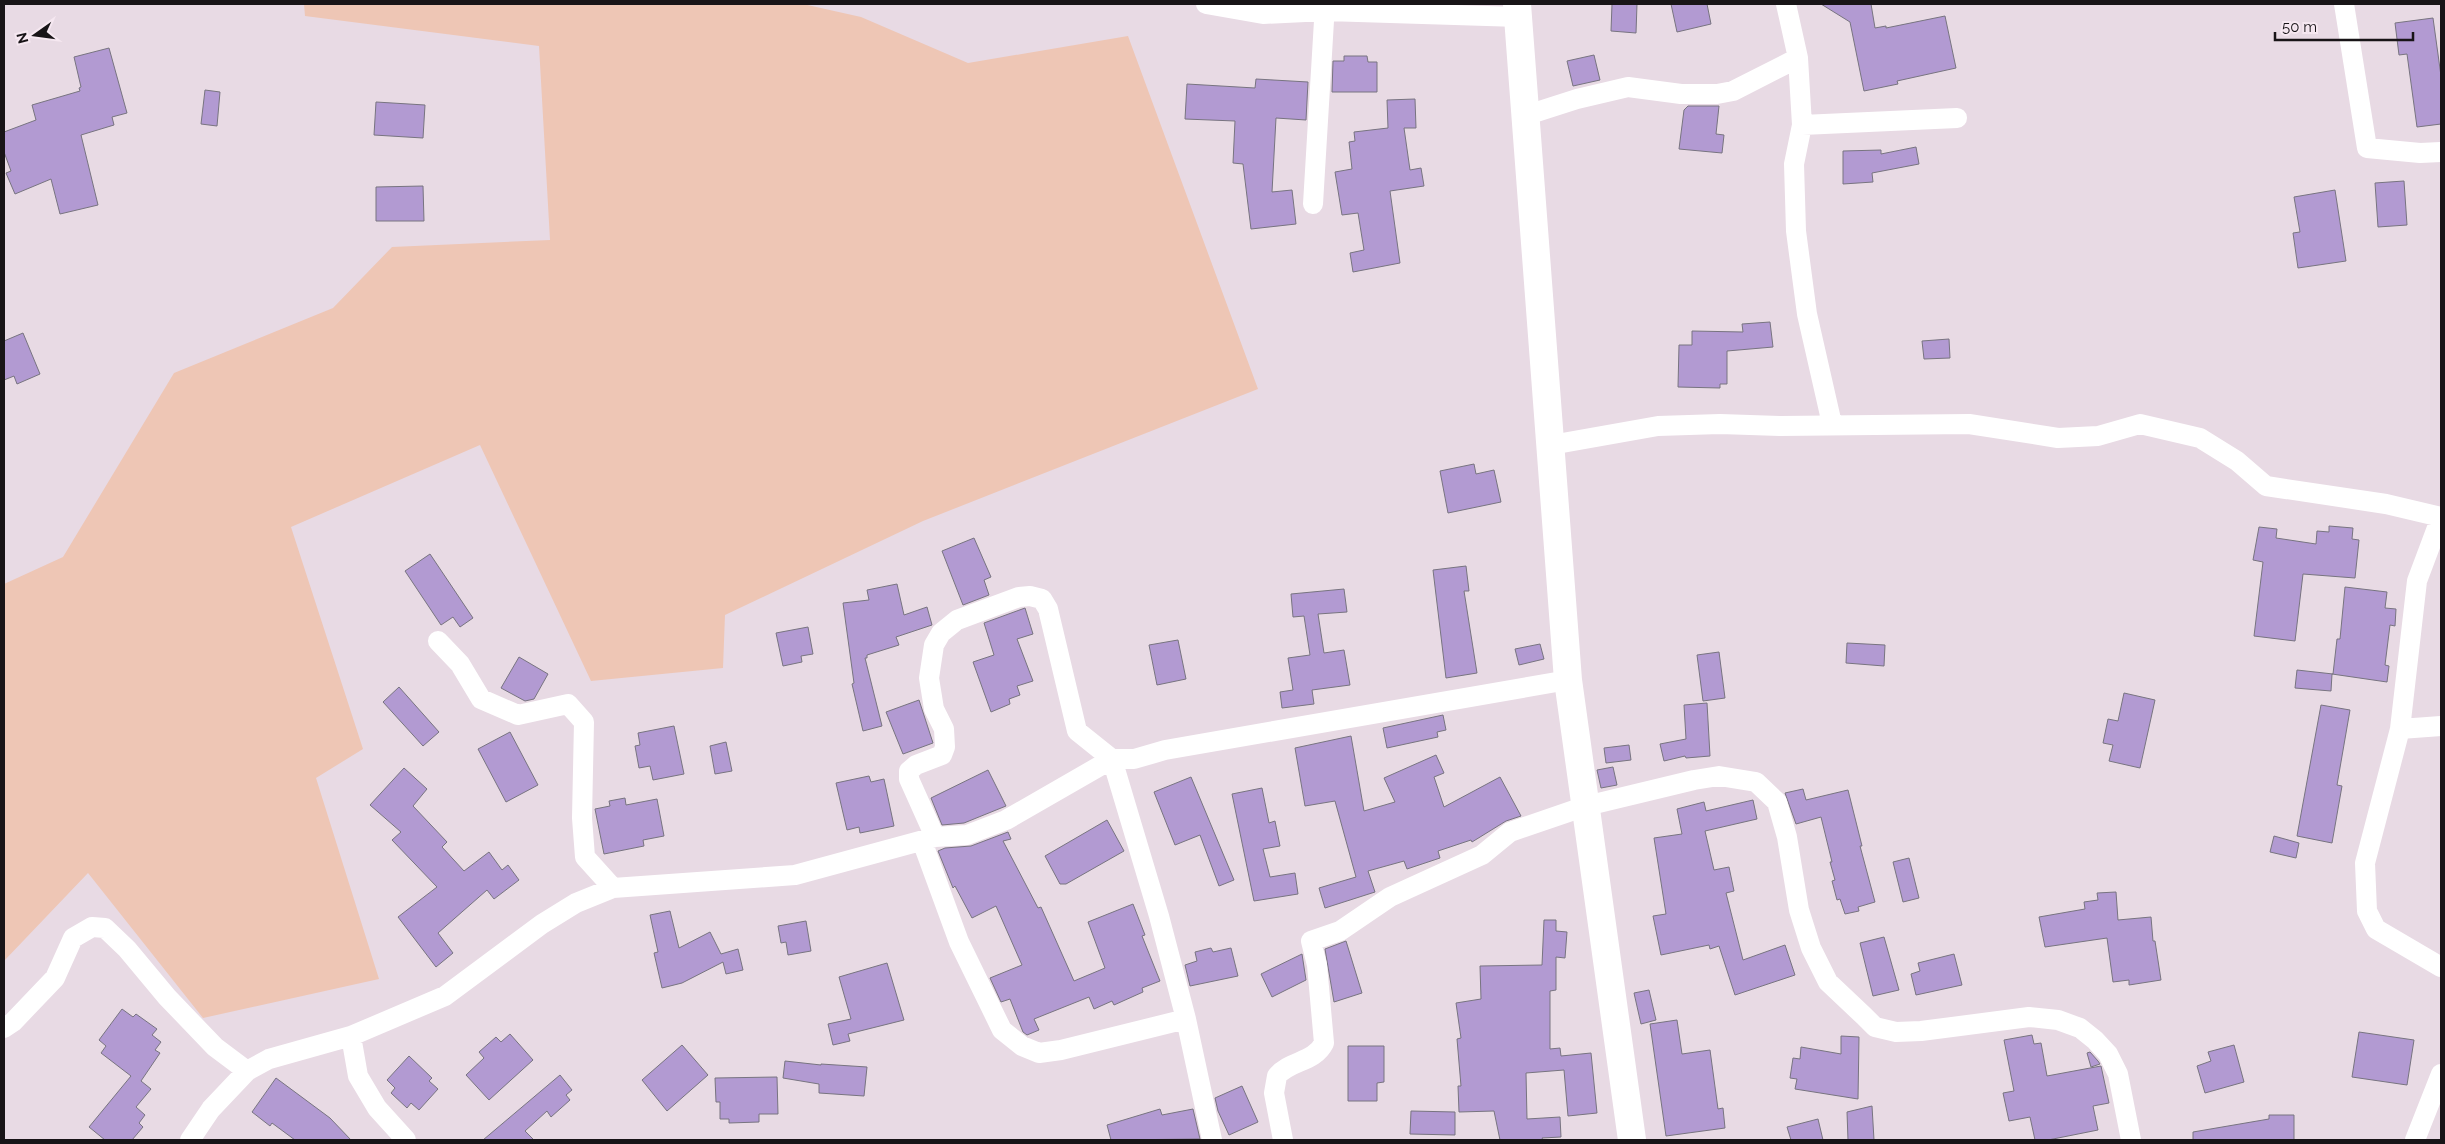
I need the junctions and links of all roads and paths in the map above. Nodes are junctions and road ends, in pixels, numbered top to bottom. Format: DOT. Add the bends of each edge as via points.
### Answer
graph roads {
  1 [pos="1206,4"];
  2 [pos="1786,4"];
  3 [pos="2344,4"];
  4 [pos="1325,7"];
  5 [pos="1518,10"];
  6 [pos="1798,58"];
  7 [pos="1524,116"];
  8 [pos="1957,118"];
  9 [pos="1802,125"];
  10 [pos="2441,152"];
  11 [pos="1312,204"];
  12 [pos="1832,424"];
  13 [pos="1551,445"];
  14 [pos="2441,517"];
  15 [pos="438,641"];
  16 [pos="1568,680"];
  17 [pos="2441,726"];
  18 [pos="2400,730"];
  19 [pos="1112,759"];
  20 [pos="1586,806"];
  21 [pos="928,839"];
  22 [pos="613,888"];
  23 [pos="2441,967"];
  24 [pos="1186,1019"];
  25 [pos="4,1028"];
  26 [pos="351,1036"];
  27 [pos="247,1071"];
  28 [pos="2441,1074"];
  29 [pos="190,1140"];
  30 [pos="406,1140"];
  31 [pos="1212,1140"];
  32 [pos="1284,1140"];
  33 [pos="1632,1140"];
  34 [pos="2131,1140"];
  35 [pos="2415,1140"];
  1 -- 4 [label="street" via="1263,14"];
  2 -- 6 [label="street"];
  3 -- 10 [label="street" via="2367,148"];
  4 -- 5 [label="street"];
  4 -- 11 [label="street"];
  5 -- 7 [label="street"];
  6 -- 7 [label="street" via="1725,93 1681,94 1628,87"];
  6 -- 9 [label="street"];
  7 -- 13 [label="street"];
  8 -- 9 [label="street"];
  9 -- 12 [label="street" via="1794,164 1796,231 1807,314"];
  12 -- 13 [label="street" via="1658,426"];
  12 -- 14 [label="street" via="1969,424 2058,438 2098,436 2140,424 2200,438 2237,461 2266,486 2386,504"];
  13 -- 16 [label="street"];
  14 -- 18 [label="street" via="2417,581"];
  15 -- 22 [label="street" via="460,664 481,699 518,715 568,704 584,722 582,818 585,857"];
  16 -- 19 [label="street" via="1165,750 1134,759"];
  16 -- 20 [label="street"];
  17 -- 18 [label="street"];
  18 -- 23 [label="street" via="2365,863 2367,910 2376,929"];
  19 -- 21 [label="street" via="1006,820 967,835"];
  19 -- 21 [label="street" via="1077,731 1054,627 1042,599 1019,597 957,620 941,633 934,645 929,678 934,708 944,729 945,747 942,755 909,771"];
  19 -- 24 [label="street"];
  20 -- 32 [label="street" via="1510,832 1482,855 1390,897 1340,931 1311,941 1317,965 1324,1043 1314,1056 1277,1076 1274,1094"];
  20 -- 33 [label="street"];
  20 -- 34 [label="street" via="1720,776 1756,782 1777,802 1811,948 1828,982 1875,1027 1896,1032 1921,1031 2029,1018 2058,1020 2080,1028 2108,1054 2118,1074"];
  21 -- 22 [label="street" via="795,874"];
  21 -- 24 [label="street" via="959,942 1002,1030 1022,1046 1039,1053 1060,1050"];
  22 -- 26 [label="street" via="576,903 542,924 444,996"];
  24 -- 31 [label="street"];
  25 -- 27 [label="street" via="14,1022 55,978 73,938 92,927 104,928 215,1047"];
  26 -- 27 [label="street" via="269,1059"];
  26 -- 30 [label="street" via="358,1076 378,1108"];
  27 -- 29 [label="street" via="210,1109"];
  28 -- 35 [label="street"];
}
